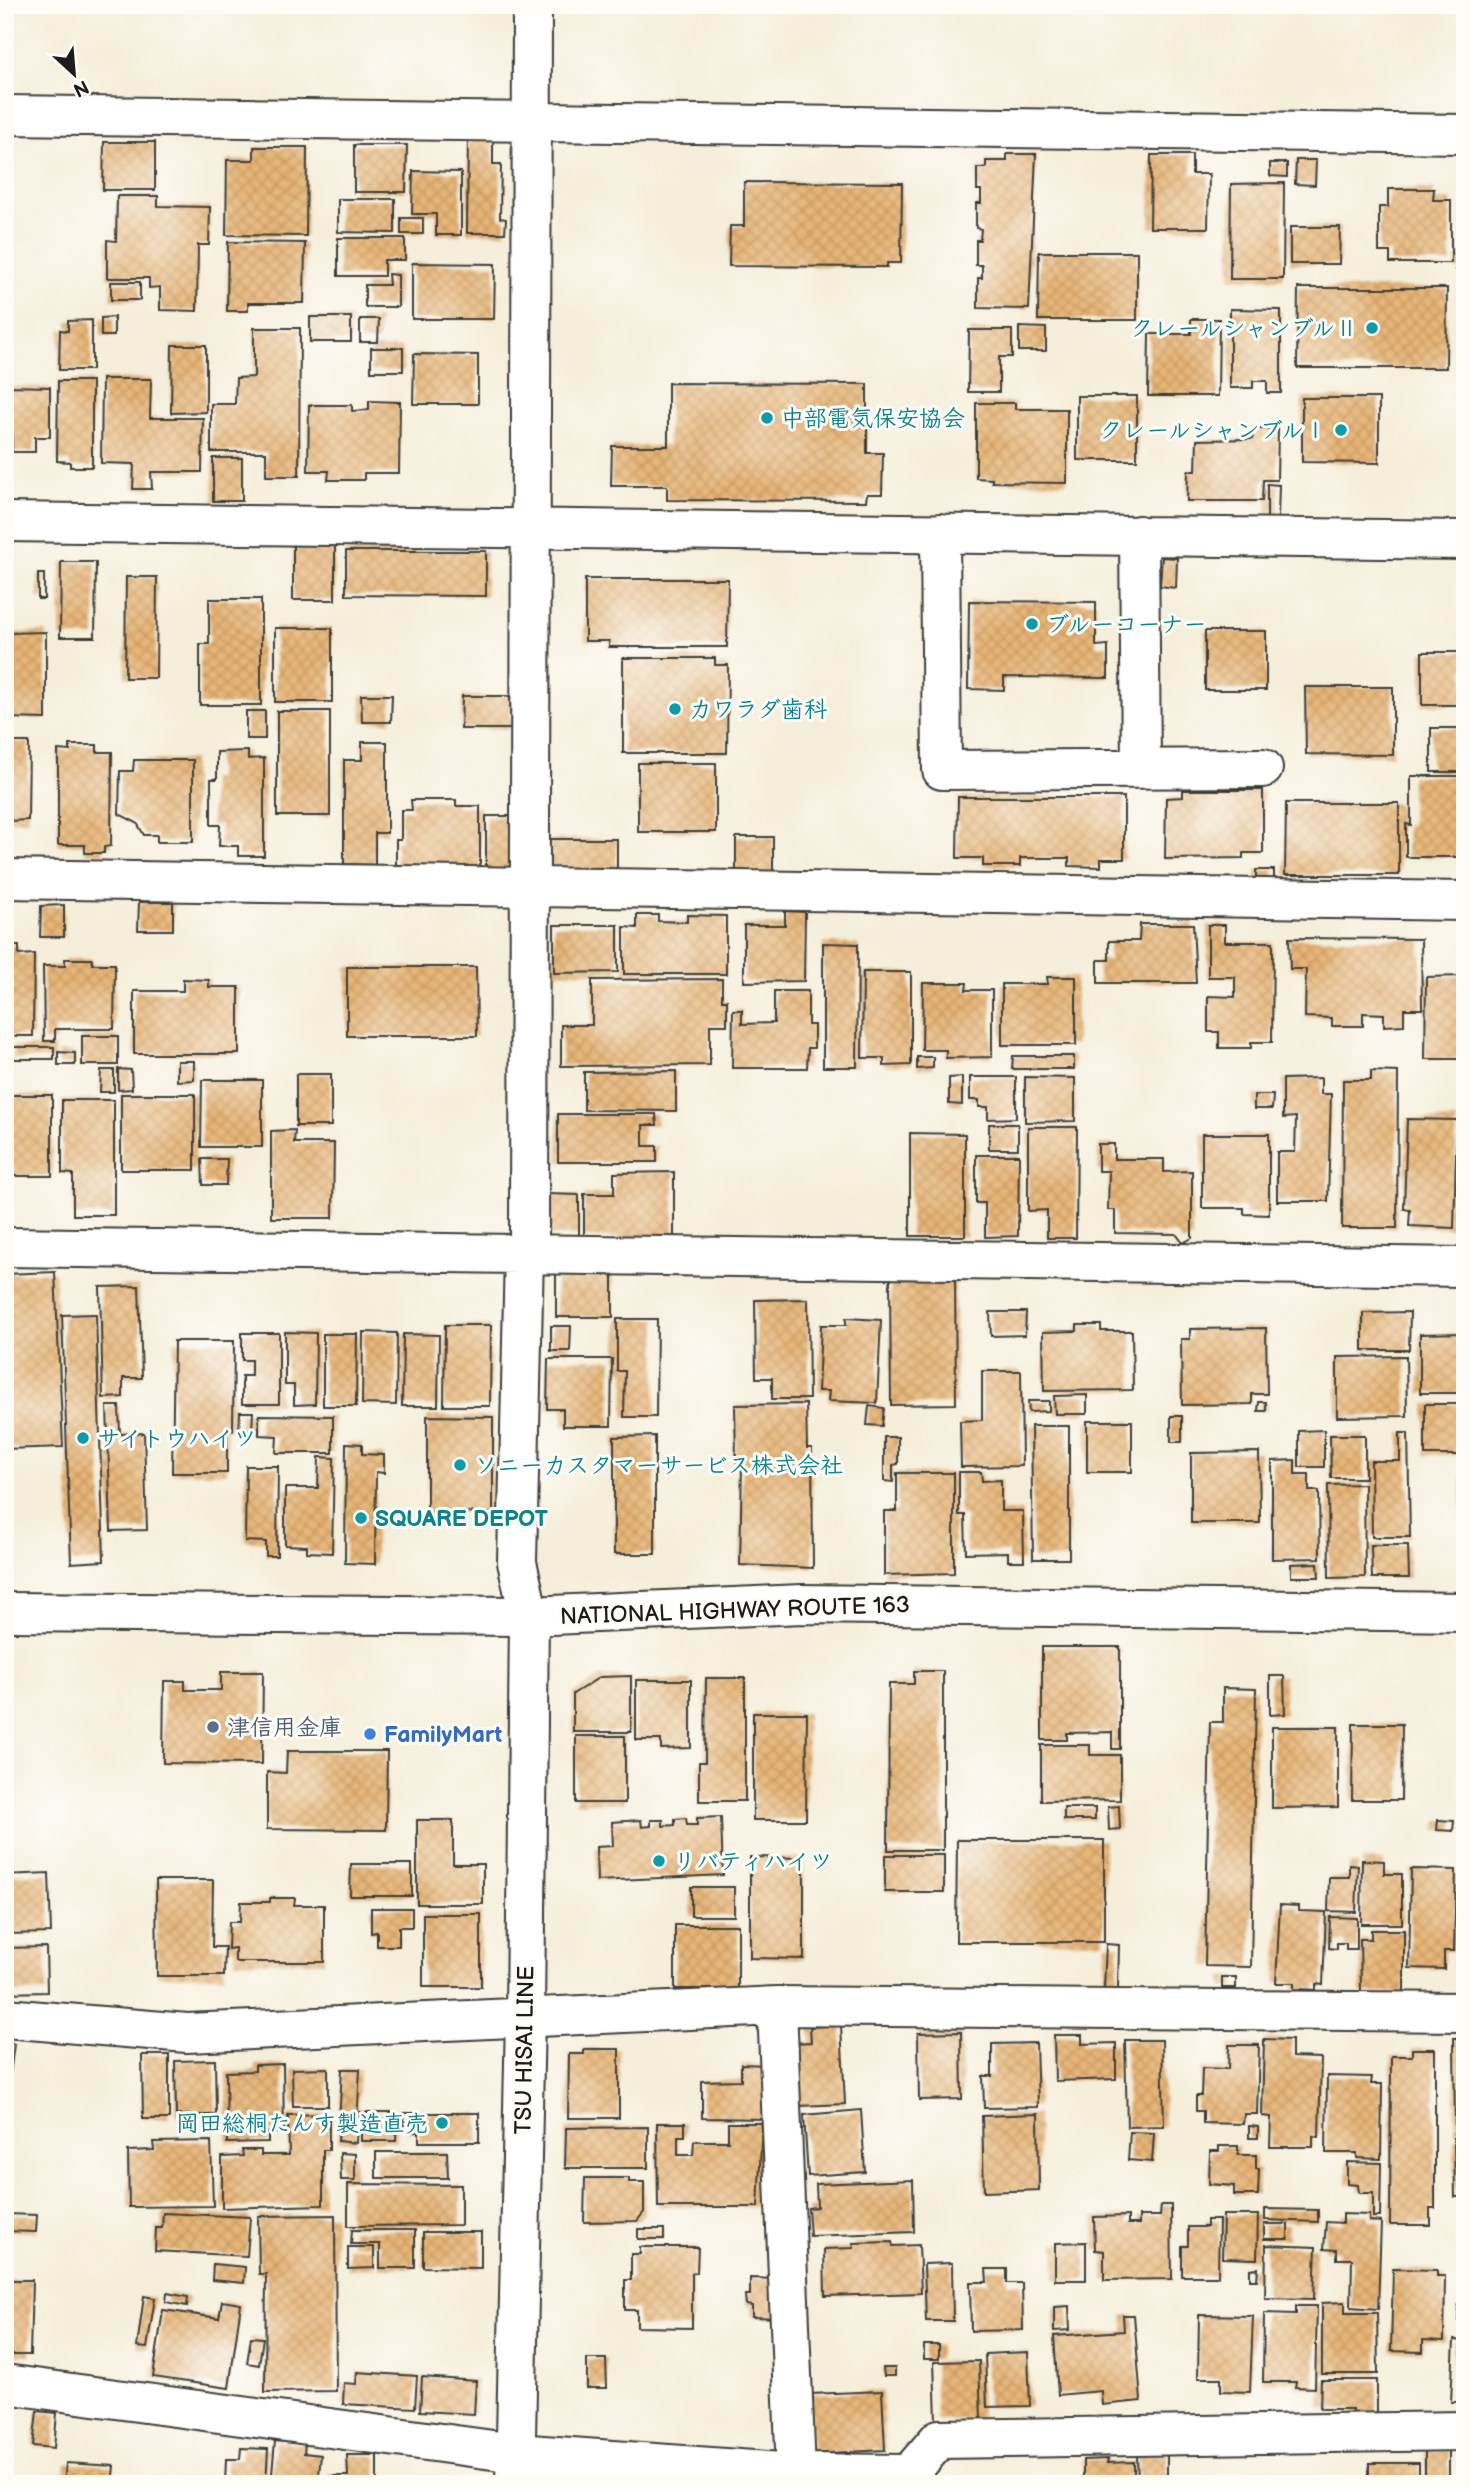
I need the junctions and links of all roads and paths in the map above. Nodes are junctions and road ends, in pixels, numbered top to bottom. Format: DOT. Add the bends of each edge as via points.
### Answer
graph roads {
  1 [pos="532,5"];
  2 [pos="5,115"];
  3 [pos="532,122"];
  4 [pos="1465,134"];
  5 [pos="5,522"];
  6 [pos="531,526"];
  7 [pos="940,533"];
  8 [pos="1139,535"];
  9 [pos="1465,540"];
  10 [pos="1142,766"];
  11 [pos="1263,768"];
  12 [pos="5,879"];
  13 [pos="531,887"];
  14 [pos="1465,901"];
  15 [pos="5,1247"];
  16 [pos="524,1253"];
  17 [pos="1465,1266"];
  18 [pos="5,1612"];
  19 [pos="1465,1612"];
  20 [pos="529,1616"];
  21 [pos="777,2006"];
  22 [pos="1465,2012"];
  23 [pos="525,2016"];
  24 [pos="5,2018"];
  25 [pos="5,2384"];
  26 [pos="1465,2431"];
  27 [pos="515,2468"];
  28 [pos="796,2473"];
  1 -- 3 [label="main road, TSU HISAI LINE"];
  2 -- 3 [label="main road"];
  3 -- 4 [label="main road"];
  3 -- 6 [label="main road, TSU HISAI LINE"];
  5 -- 6 [label="main road"];
  6 -- 7 [label="main road"];
  6 -- 13 [label="main road, TSU HISAI LINE"];
  7 -- 8 [label="main road"];
  7 -- 10 [label="main road" via="942,770"];
  8 -- 9 [label="main road"];
  8 -- 10 [label="main road"];
  10 -- 11 [label="main road"];
  12 -- 13 [label="main road"];
  13 -- 14 [label="main road"];
  13 -- 16 [label="main road, TSU HISAI LINE" via="529,1237"];
  15 -- 16 [label="main road"];
  16 -- 17 [label="main road"];
  16 -- 20 [label="main road, TSU HISAI LINE" via="517,1562"];
  18 -- 20 [label="main road, NATIONAL HIGHWAY ROUTE 163"];
  19 -- 20 [label="main road, NATIONAL HIGHWAY ROUTE 163" via="802,1604"];
  20 -- 23 [label="main road, TSU HISAI LINE"];
  21 -- 22 [label="main road"];
  21 -- 23 [label="main road"];
  21 -- 28 [label="main road"];
  23 -- 24 [label="main road" via="187,2033"];
  23 -- 27 [label="main road, TSU HISAI LINE"];
  25 -- 27 [label="main road"];
  26 -- 28 [label="main road" via="939,2439 909,2474"];
  27 -- 28 [label="main road"];
}
